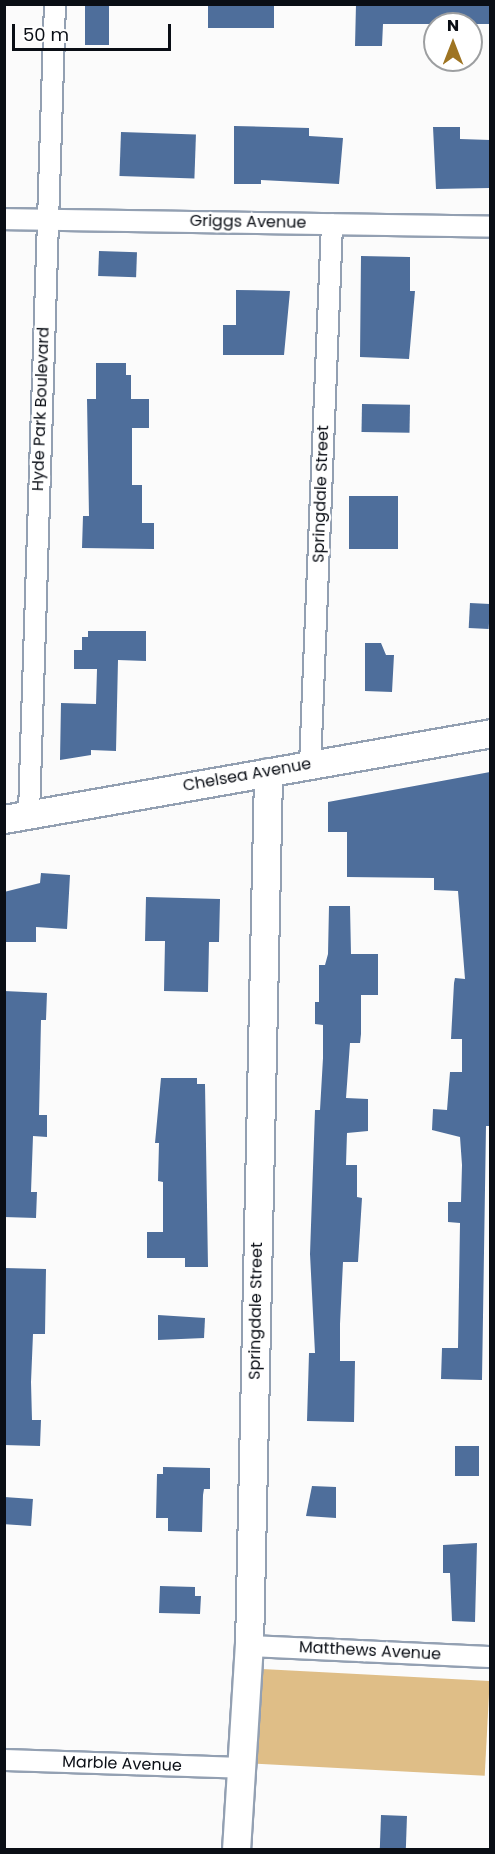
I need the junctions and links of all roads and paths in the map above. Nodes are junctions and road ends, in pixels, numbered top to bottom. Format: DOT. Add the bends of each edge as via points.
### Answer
graph roads {
  1 [pos="55,4"];
  2 [pos="4,219"];
  3 [pos="46,219"];
  4 [pos="332,224"];
  5 [pos="490,227"];
  6 [pos="490,733"];
  7 [pos="310,765"];
  8 [pos="268,772"];
  9 [pos="17,816"];
  10 [pos="249,1646"];
  11 [pos="490,1657"];
  12 [pos="4,1760"];
  13 [pos="239,1768"];
  14 [pos="236,1850"];
  1 -- 3 [label="street, Hyde Park Boulevard"];
  2 -- 3 [label="street, Griggs Avenue"];
  3 -- 4 [label="street, Griggs Avenue"];
  3 -- 9 [label="street, Hyde Park Boulevard"];
  4 -- 5 [label="street, Griggs Avenue"];
  4 -- 7 [label="street, Springdale Street"];
  6 -- 7 [label="street, Chelsea Avenue"];
  7 -- 8 [label="street, Chelsea Avenue"];
  8 -- 9 [label="street, Chelsea Avenue"];
  8 -- 10 [label="street, Springdale Street"];
  10 -- 11 [label="street, Matthews Avenue"];
  10 -- 13 [label="street, Springdale Street"];
  12 -- 13 [label="street, Marble Avenue"];
  13 -- 14 [label="street, Springdale Street"];
}
